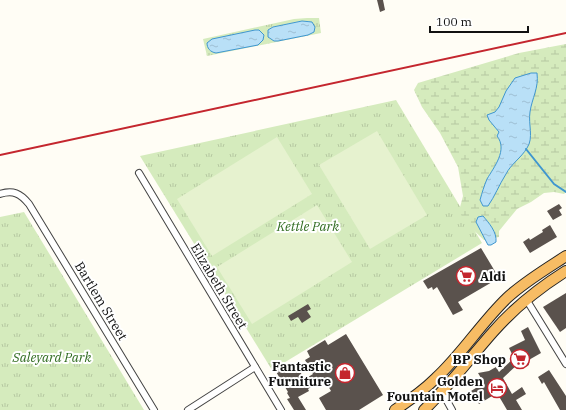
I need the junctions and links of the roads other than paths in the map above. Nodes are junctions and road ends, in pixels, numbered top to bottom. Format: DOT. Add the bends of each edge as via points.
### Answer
graph roads {
  1 [pos="139,174"];
  2 [pos="0,194"];
  3 [pos="566,256"];
  4 [pos="566,271"];
  5 [pos="519,288"];
  6 [pos="526,299"];
  7 [pos="566,364"];
  8 [pos="255,367"];
  9 [pos="442,392"];
  10 [pos="154,410"];
  11 [pos="188,410"];
  12 [pos="281,410"];
  13 [pos="395,410"];
  14 [pos="424,410"];
  15 [pos="452,410"];
  1 -- 8 [label="street, Elizabeth Street"];
  2 -- 10 [label="street, Bartlem Street" via="17,193 29,204"];
  3 -- 5 [label="highway"];
  4 -- 6 [label="highway"];
  5 -- 6 [label="highway"];
  5 -- 13 [label="highway" via="494,312 437,378"];
  6 -- 7 [label="street"];
  6 -- 9 [label="highway" via="493,332"];
  8 -- 11 [label="street"];
  8 -- 12 [label="street, Elizabeth Street"];
  9 -- 14 [label="highway"];
  9 -- 15 [label="street"];
}
